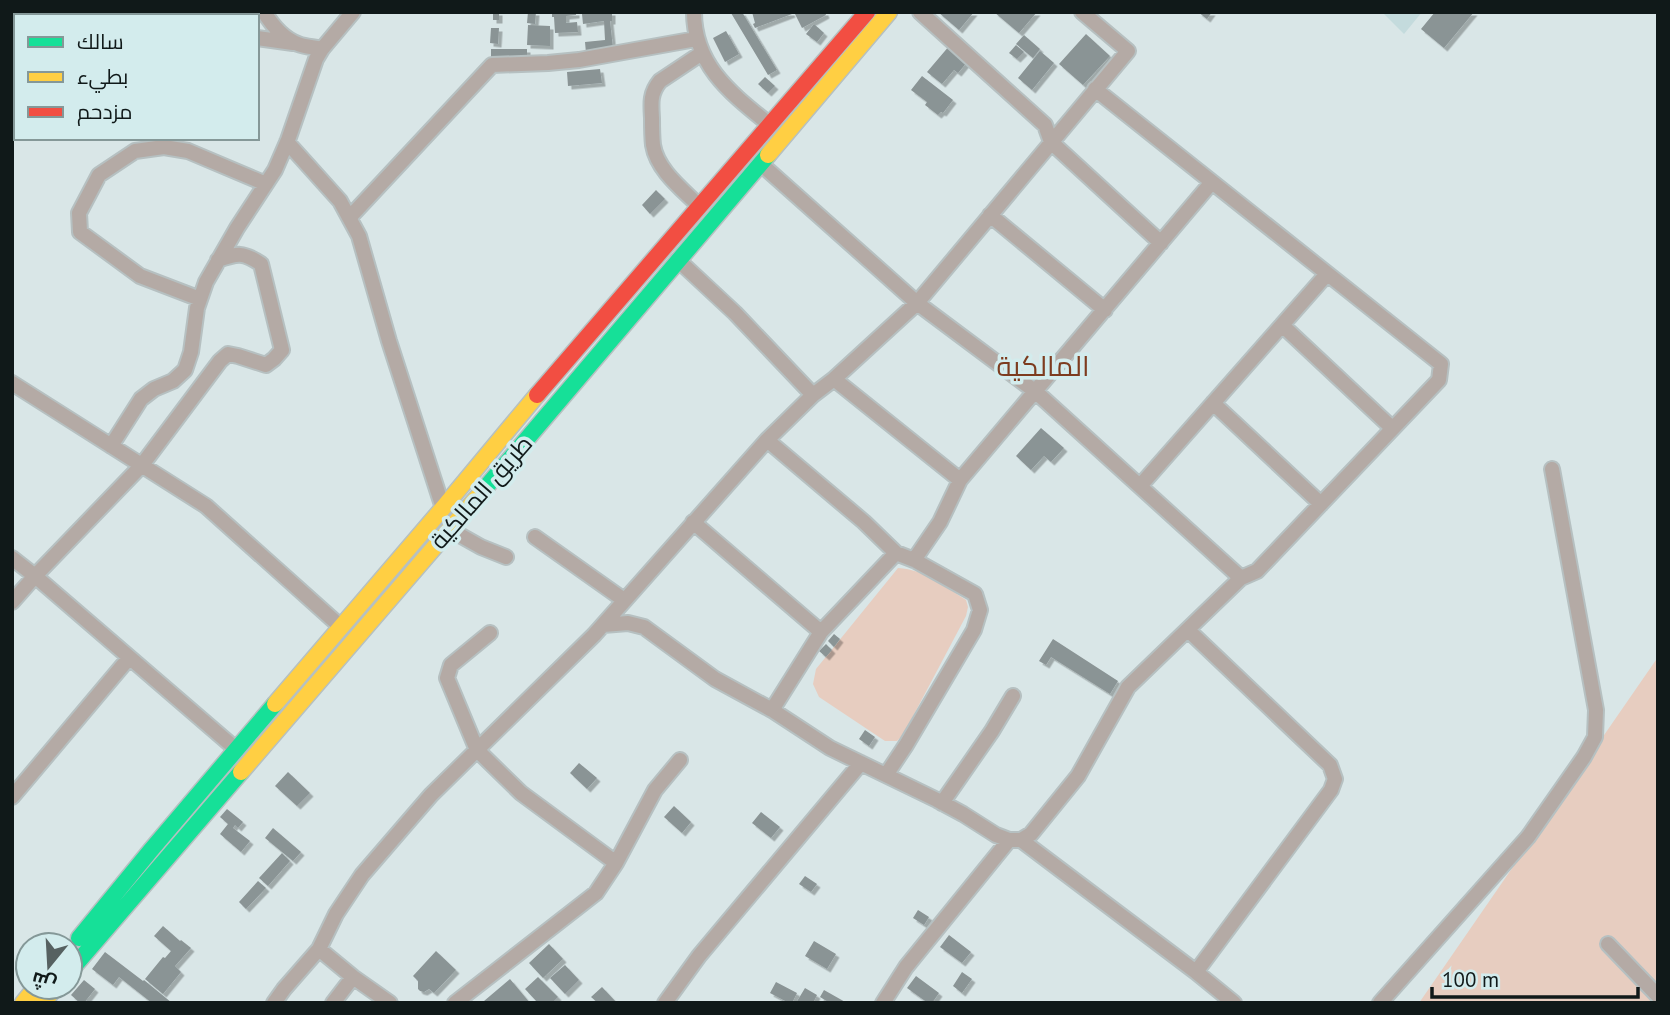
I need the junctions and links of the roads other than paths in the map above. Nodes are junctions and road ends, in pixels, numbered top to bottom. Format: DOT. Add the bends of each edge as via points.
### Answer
graph roads {
  1 [pos="264,12"];
  2 [pos="353,12"];
  3 [pos="694,12"];
  4 [pos="867,12"];
  5 [pos="889,12"];
  6 [pos="920,12"];
  7 [pos="1082,12"];
  8 [pos="850,33"];
  9 [pos="259,38"];
  10 [pos="863,43"];
  11 [pos="298,44"];
  12 [pos="699,46"];
  13 [pos="322,49"];
  14 [pos="1096,89"];
  15 [pos="771,125"];
  16 [pos="287,142"];
  17 [pos="1051,142"];
  18 [pos="761,164"];
  19 [pos="1212,182"];
  20 [pos="266,184"];
  21 [pos="699,206"];
  22 [pos="990,215"];
  23 [pos="350,217"];
  24 [pos="1161,243"];
  25 [pos="218,260"];
  26 [pos="678,260"];
  27 [pos="1327,274"];
  28 [pos="200,299"];
  29 [pos="917,303"];
  30 [pos="1105,310"];
  31 [pos="1282,325"];
  32 [pos="568,357"];
  33 [pos="585,372"];
  34 [pos="834,379"];
  35 [pos="12,383"];
  36 [pos="1036,392"];
  37 [pos="813,396"];
  38 [pos="1213,403"];
  39 [pos="1392,428"];
  40 [pos="766,440"];
  41 [pos="111,446"];
  42 [pos="142,465"];
  43 [pos="1552,469"];
  44 [pos="960,480"];
  45 [pos="1140,486"];
  46 [pos="1321,504"];
  47 [pos="443,509"];
  48 [pos="693,522"];
  49 [pos="449,529"];
  50 [pos="535,537"];
  51 [pos="896,553"];
  52 [pos="506,556"];
  53 [pos="12,558"];
  54 [pos="914,560"];
  55 [pos="35,576"];
  56 [pos="1241,579"];
  57 [pos="624,600"];
  58 [pos="12,602"];
  59 [pos="603,625"];
  60 [pos="341,627"];
  61 [pos="1188,630"];
  62 [pos="821,632"];
  63 [pos="490,633"];
  64 [pos="322,650"];
  65 [pos="129,658"];
  66 [pos="334,662"];
  67 [pos="1013,696"];
  68 [pos="772,710"];
  69 [pos="237,750"];
  70 [pos="477,750"];
  71 [pos="249,761"];
  72 [pos="680,761"];
  73 [pos="861,763"];
  74 [pos="886,775"];
  75 [pos="12,797"];
  76 [pos="942,803"];
  77 [pos="1015,840"];
  78 [pos="151,850"];
  79 [pos="163,861"];
  80 [pos="616,863"];
  81 [pos="89,937"];
  82 [pos="84,940"];
  83 [pos="1608,944"];
  84 [pos="84,946"];
  85 [pos="318,949"];
  86 [pos="1196,972"];
  87 [pos="354,977"];
  88 [pos="1658,996"];
  89 [pos="274,1003"];
  90 [pos="333,1003"];
  91 [pos="390,1003"];
  92 [pos="455,1003"];
  93 [pos="664,1003"];
  94 [pos="883,1003"];
  95 [pos="1234,1003"];
  96 [pos="1380,1003"];
  1 -- 11 [label="street"];
  2 -- 13 [label="street"];
  3 -- 12 [label="street"];
  4 -- 8 [label="main road, طريق المالكية"];
  5 -- 10 [label="main road, طريق المالكية"];
  6 -- 17 [label="street" via="1045,125"];
  7 -- 14 [label="street" via="1128,51"];
  8 -- 10 [label="main road"];
  8 -- 15 [label="main road, طريق المالكية"];
  9 -- 11 [label="street"];
  10 -- 18 [label="main road, طريق المالكية"];
  11 -- 13 [label="street"];
  12 -- 15 [label="street" via="731,94"];
  12 -- 21 [label="street" via="660,81 651,98 656,158"];
  12 -- 23 [label="street" via="492,65"];
  13 -- 16 [label="street"];
  14 -- 17 [label="street"];
  14 -- 19 [label="street"];
  15 -- 21 [label="main road, طريق المالكية"];
  16 -- 20 [label="street"];
  16 -- 23 [label="street"];
  17 -- 22 [label="street"];
  17 -- 24 [label="street"];
  18 -- 26 [label="main road, طريق المالكية"];
  18 -- 29 [label="street"];
  19 -- 24 [label="street"];
  19 -- 27 [label="street"];
  20 -- 25 [label="street"];
  20 -- 28 [label="street" via="188,151 164,147 135,151 99,175 79,212 80,232 140,276"];
  21 -- 32 [label="main road, طريق المالكية"];
  22 -- 29 [label="street"];
  22 -- 30 [label="street"];
  23 -- 47 [label="street"];
  24 -- 30 [label="street"];
  25 -- 28 [label="street"];
  25 -- 42 [label="street" via="248,255 261,264 282,351 266,365 228,354"];
  26 -- 33 [label="main road, طريق المالكية"];
  26 -- 37 [label="street"];
  27 -- 31 [label="street"];
  27 -- 39 [label="street" via="1441,364 1439,380"];
  28 -- 41 [label="street" via="185,370 141,399"];
  29 -- 34 [label="street"];
  29 -- 36 [label="street"];
  30 -- 36 [label="street"];
  31 -- 38 [label="street"];
  31 -- 39 [label="street"];
  32 -- 33 [label="main road"];
  32 -- 47 [label="main road, طريق المالكية"];
  33 -- 49 [label="main road, طريق المالكية"];
  34 -- 37 [label="street"];
  34 -- 44 [label="street"];
  35 -- 41 [label="street"];
  36 -- 44 [label="street"];
  36 -- 45 [label="street"];
  37 -- 40 [label="street"];
  38 -- 45 [label="street"];
  38 -- 46 [label="street"];
  39 -- 46 [label="street"];
  40 -- 48 [label="street"];
  40 -- 51 [label="street"];
  41 -- 42 [label="street"];
  42 -- 55 [label="street"];
  42 -- 60 [label="street" via="206,506"];
  43 -- 96 [label="street" via="1596,710 1595,737 1528,836"];
  44 -- 54 [label="street" via="940,522"];
  45 -- 56 [label="street"];
  46 -- 56 [label="street" via="1257,571"];
  47 -- 60 [label="main road, طريق المالكية"];
  48 -- 57 [label="street"];
  48 -- 62 [label="street"];
  49 -- 52 [label="street"];
  49 -- 66 [label="main road, طريق المالكية"];
  50 -- 57 [label="street"];
  51 -- 54 [label="street"];
  51 -- 62 [label="street"];
  53 -- 55 [label="street"];
  54 -- 74 [label="street" via="975,594 980,610 974,630"];
  55 -- 58 [label="street"];
  55 -- 65 [label="street"];
  56 -- 61 [label="street"];
  57 -- 59 [label="street"];
  59 -- 68 [label="street" via="644,627 716,679"];
  59 -- 70 [label="street"];
  60 -- 64 [label="main road, طريق المالكية"];
  61 -- 77 [label="street" via="1128,687 1078,776 1031,834"];
  61 -- 86 [label="street" via="1330,765 1335,779"];
  62 -- 68 [label="street"];
  63 -- 70 [label="street" via="451,665 447,678"];
  64 -- 66 [label="main road"];
  64 -- 69 [label="main road, طريق المالكية"];
  65 -- 69 [label="street"];
  65 -- 75 [label="street"];
  66 -- 71 [label="main road, طريق المالكية"];
  67 -- 76 [label="street"];
  68 -- 73 [label="street"];
  69 -- 71 [label="main road"];
  69 -- 78 [label="main road, طريق المالكية"];
  70 -- 80 [label="street" via="521,793"];
  70 -- 85 [label="street" via="362,875"];
  71 -- 79 [label="main road, طريق المالكية"];
  72 -- 80 [label="street" via="655,790"];
  73 -- 74 [label="street"];
  73 -- 93 [label="street"];
  74 -- 76 [label="street"];
  76 -- 77 [label="street" via="996,835"];
  77 -- 86 [label="street"];
  77 -- 94 [label="street" via="906,967"];
  78 -- 79 [label="main road"];
  78 -- 81 [label="main road, طريق المالكية"];
  79 -- 81 [label="main road, طريق المالكية"];
  80 -- 92 [label="street" via="596,893"];
  81 -- 82 [label="main road, طريق المالكية"];
  81 -- 84 [label="main road, طريق المالكية"];
  83 -- 88 [label="street"];
  85 -- 87 [label="street"];
  85 -- 89 [label="street"];
  86 -- 95 [label="street"];
  87 -- 90 [label="street"];
  87 -- 91 [label="street"];
}
